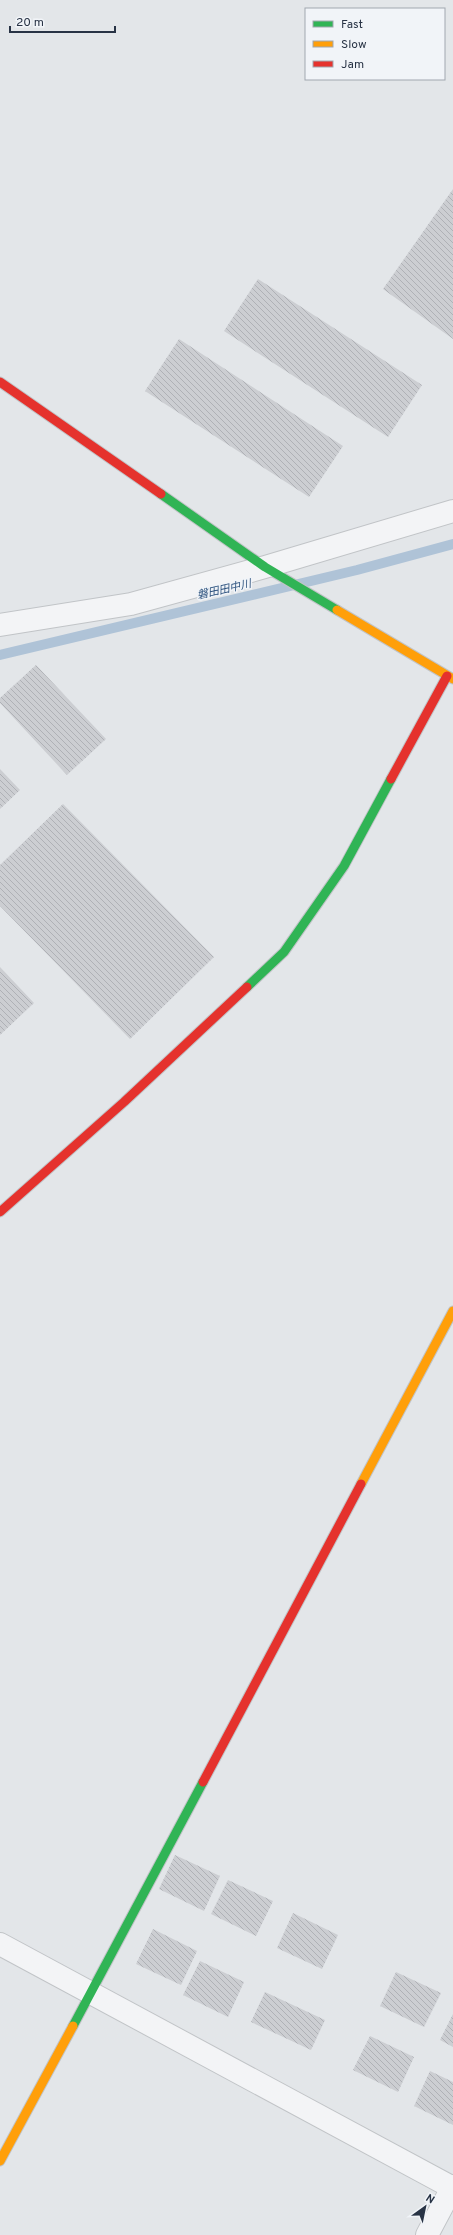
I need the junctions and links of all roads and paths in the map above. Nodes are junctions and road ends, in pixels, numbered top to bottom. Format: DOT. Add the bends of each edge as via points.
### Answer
graph roads {
  1 [pos="0,382"];
  2 [pos="453,511"];
  3 [pos="265,567"];
  4 [pos="0,625"];
  5 [pos="450,678"];
  6 [pos="0,1212"];
  7 [pos="453,1312"];
  8 [pos="0,1944"];
  9 [pos="92,1992"];
  10 [pos="0,2161"];
  11 [pos="453,2187"];
  12 [pos="427,2235"];
  1 -- 3 [label="street"];
  2 -- 3 [label="street"];
  3 -- 4 [label="street" via="131,604"];
  3 -- 5 [label="street"];
  5 -- 6 [label="street" via="344,866 284,952 124,1102"];
  7 -- 9 [label="street"];
  8 -- 9 [label="street"];
  9 -- 10 [label="street"];
  9 -- 11 [label="street"];
  11 -- 12 [label="street"];
}
